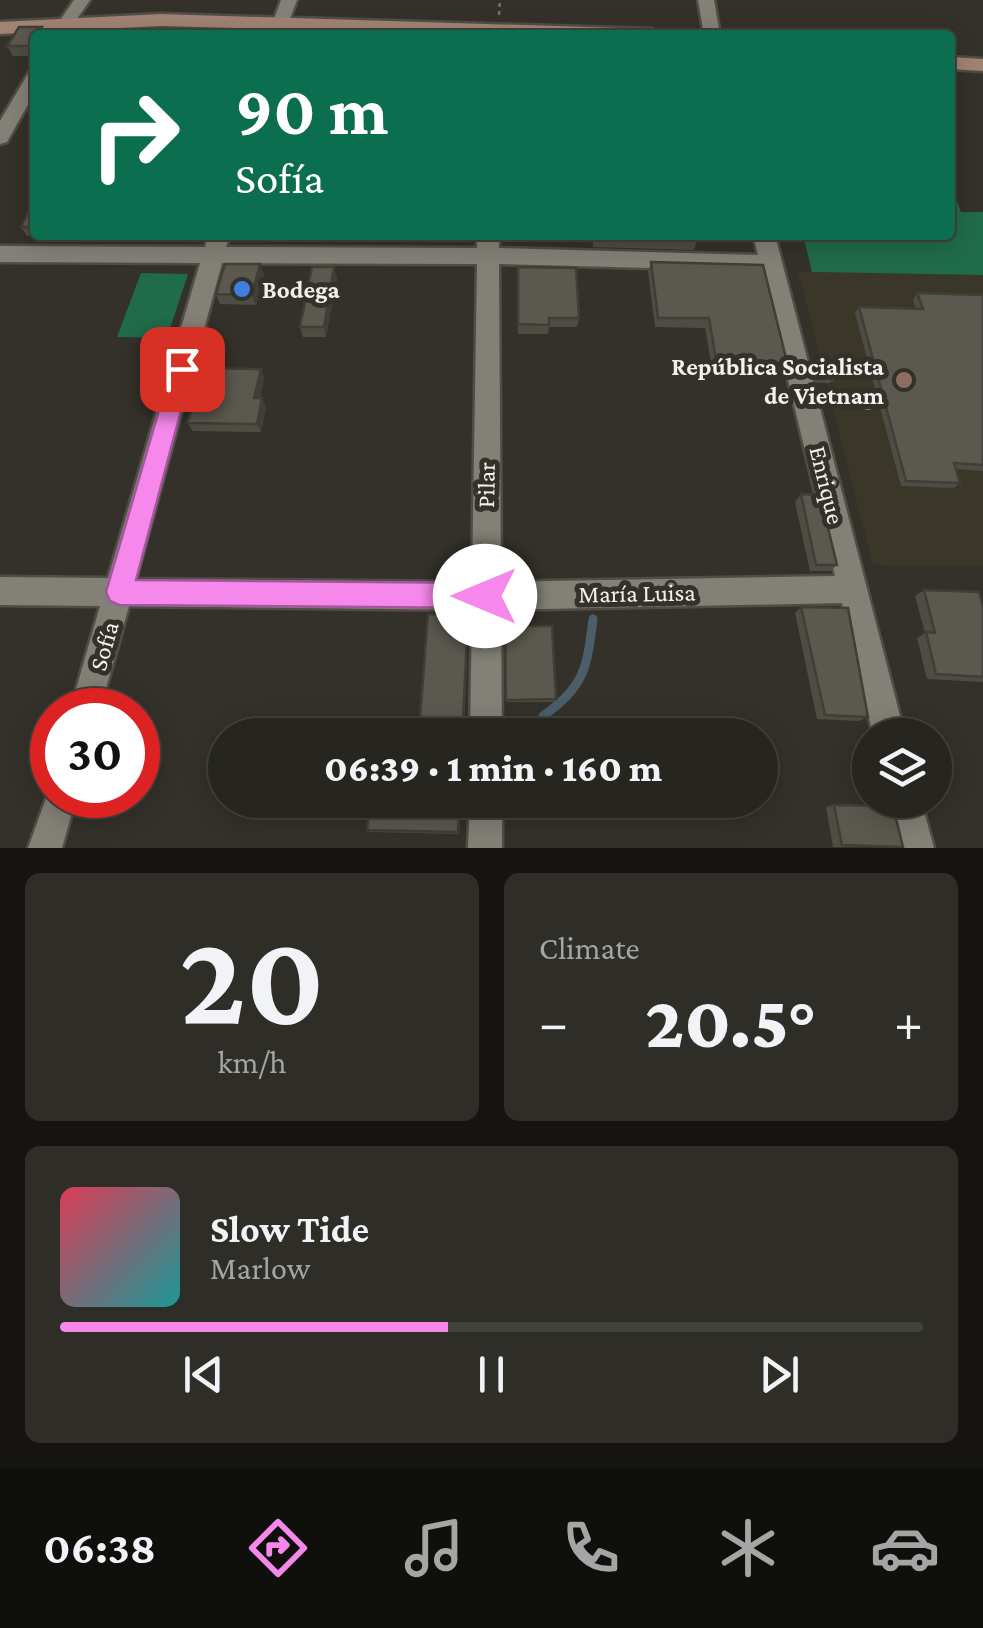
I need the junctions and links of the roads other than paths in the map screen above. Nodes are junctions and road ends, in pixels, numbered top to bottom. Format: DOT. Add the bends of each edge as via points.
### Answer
graph roads {
  1 [pos="82,0"];
  2 [pos="289,0"];
  3 [pos="706,0"];
  4 [pos="0,28"];
  5 [pos="278,28"];
  6 [pos="60,30"];
  7 [pos="587,30"];
  8 [pos="711,30"];
  9 [pos="955,62"];
  10 [pos="983,65"];
  11 [pos="30,85"];
  12 [pos="0,138"];
  13 [pos="765,240"];
  14 [pos="216,246"];
  15 [pos="488,246"];
  16 [pos="0,254"];
  17 [pos="772,263"];
  18 [pos="799,374"];
  19 [pos="828,375"];
  20 [pos="854,589"];
  21 [pos="0,591"];
  22 [pos="119,592"];
  23 [pos="485,596"];
  24 [pos="91,688"];
  25 [pos="486,718"];
  26 [pos="886,718"];
  27 [pos="54,818"];
  28 [pos="486,818"];
  29 [pos="910,818"];
  30 [pos="46,848"];
  31 [pos="485,848"];
  32 [pos="917,848"];
  1 -- 6 [label="street"];
  2 -- 5 [label="street"];
  3 -- 8 [label="street"];
  4 -- 6 [label="main road"];
  5 -- 6 [label="main road" via="161,20"];
  5 -- 7 [label="main road" via="497,23"];
  9 -- 10 [label="main road"];
  11 -- 12 [label="street"];
  13 -- 17 [label="street, Enrique"];
  14 -- 15 [label="street"];
  14 -- 16 [label="street"];
  14 -- 22 [label="street, Sofía"];
  15 -- 17 [label="street"];
  15 -- 23 [label="street, Pilar"];
  17 -- 18 [label="street, Enrique"];
  18 -- 19 [label="lane"];
  18 -- 20 [label="street, Enrique"];
  20 -- 23 [label="street, María Luisa"];
  20 -- 26 [label="street, Enrique"];
  21 -- 22 [label="street, María Luisa"];
  22 -- 23 [label="street, María Luisa"];
  22 -- 24 [label="street, Sofía"];
  23 -- 25 [label="street, Pilar"];
  27 -- 30 [label="street"];
  28 -- 31 [label="street"];
  29 -- 32 [label="street"];
}
